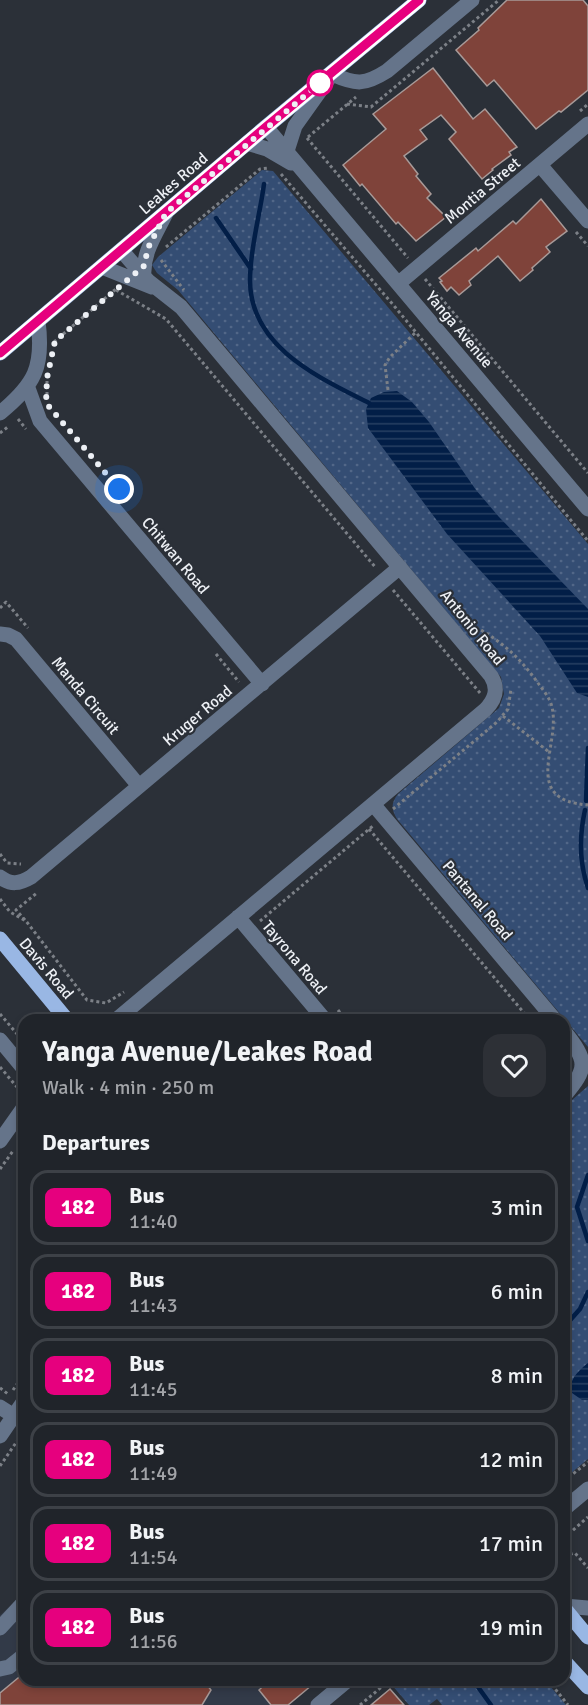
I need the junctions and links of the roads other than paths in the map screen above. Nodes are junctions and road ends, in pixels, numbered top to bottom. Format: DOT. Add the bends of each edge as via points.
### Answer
graph roads {
  1 [pos="419,0"];
  2 [pos="472,0"];
  3 [pos="332,74"];
  4 [pos="588,124"];
  5 [pos="266,127"];
  6 [pos="247,143"];
  7 [pos="287,161"];
  8 [pos="540,165"];
  9 [pos="166,213"];
  10 [pos="588,221"];
  11 [pos="122,250"];
  12 [pos="102,267"];
  13 [pos="144,277"];
  14 [pos="399,283"];
  15 [pos="158,288"];
  16 [pos="38,321"];
  17 [pos="0,353"];
  18 [pos="28,388"];
  19 [pos="3,410"];
  20 [pos="40,421"];
  21 [pos="588,509"];
  22 [pos="400,567"];
  23 [pos="0,634"];
  24 [pos="262,684"];
  25 [pos="140,786"];
  26 [pos="374,804"];
  27 [pos="6,880"];
  28 [pos="238,917"];
  29 [pos="0,939"];
  30 [pos="62,1014"];
  31 [pos="123,1014"];
  32 [pos="320,1014"];
  33 [pos="550,1014"];
  34 [pos="570,1038"];
  35 [pos="0,1040"];
  36 [pos="18,1062"];
  37 [pos="570,1091"];
  38 [pos="18,1116"];
  39 [pos="0,1141"];
  40 [pos="5,1401"];
  41 [pos="18,1410"];
  42 [pos="14,1416"];
  43 [pos="0,1436"];
  44 [pos="588,1489"];
  45 [pos="570,1504"];
  46 [pos="570,1607"];
  47 [pos="18,1608"];
  48 [pos="588,1608"];
  49 [pos="570,1614"];
  50 [pos="0,1628"];
  51 [pos="588,1637"];
  52 [pos="18,1660"];
  53 [pos="570,1668"];
  54 [pos="0,1669"];
  55 [pos="341,1686"];
  56 [pos="588,1687"];
  57 [pos="318,1705"];
  1 -- 3 [label="main road, Leakes Road"];
  2 -- 3 [label="street" via="372,81 355,82"];
  3 -- 5 [label="main road, Leakes Road"];
  3 -- 7 [label="street" via="295,126"];
  4 -- 8 [label="street, Montia Street"];
  5 -- 6 [label="main road, Leakes Road"];
  5 -- 7 [label="street, Yanga Avenue"];
  6 -- 7 [label="street, Yanga Avenue"];
  6 -- 9 [label="main road, Leakes Road"];
  7 -- 14 [label="street, Yanga Avenue" via="304,171"];
  8 -- 10 [label="street"];
  8 -- 14 [label="street, Montia Street"];
  9 -- 11 [label="main road, Leakes Road"];
  9 -- 13 [label="street" via="148,248"];
  11 -- 12 [label="main road, Leakes Road"];
  11 -- 13 [label="street, Antonio Road"];
  12 -- 15 [label="street, Antonio Road"];
  12 -- 16 [label="main road, Leakes Road"];
  13 -- 15 [label="street, Antonio Road"];
  14 -- 21 [label="street, Yanga Avenue"];
  15 -- 22 [label="street, Antonio Road" via="181,307"];
  16 -- 17 [label="main road, Leakes Road"];
  16 -- 18 [label="street" via="46,353"];
  18 -- 19 [label="street"];
  18 -- 20 [label="street, Chitwan Road"];
  19 -- 20 [label="street, Chitwan Road" via="25,412"];
  20 -- 24 [label="street, Chitwan Road"];
  22 -- 24 [label="street, Kruger Road"];
  22 -- 26 [label="street, Antonio Road" via="491,676 495,692 485,711"];
  23 -- 25 [label="street, Manda Circuit" via="16,639"];
  24 -- 25 [label="street, Kruger Road"];
  25 -- 27 [label="street, Kruger Road" via="31,877 23,882"];
  26 -- 28 [label="street, Antonio Road"];
  26 -- 33 [label="street, Pantanal Road"];
  28 -- 31 [label="street, Antonio Road"];
  28 -- 32 [label="street, Tayrona Road"];
  29 -- 30 [label="main road, Davis Road"];
  34 -- 37 [label="street" via="583,1054 586,1068 582,1081"];
  35 -- 36 [label="street"];
  38 -- 39 [label="street"];
  40 -- 42 [label="street"];
  41 -- 42 [label="street"];
  42 -- 43 [label="street"];
  44 -- 45 [label="street"];
  46 -- 48 [label="street"];
  47 -- 50 [label="street"];
  49 -- 51 [label="main road"];
  52 -- 54 [label="street"];
  53 -- 56 [label="main road"];
  55 -- 57 [label="street"];
}
